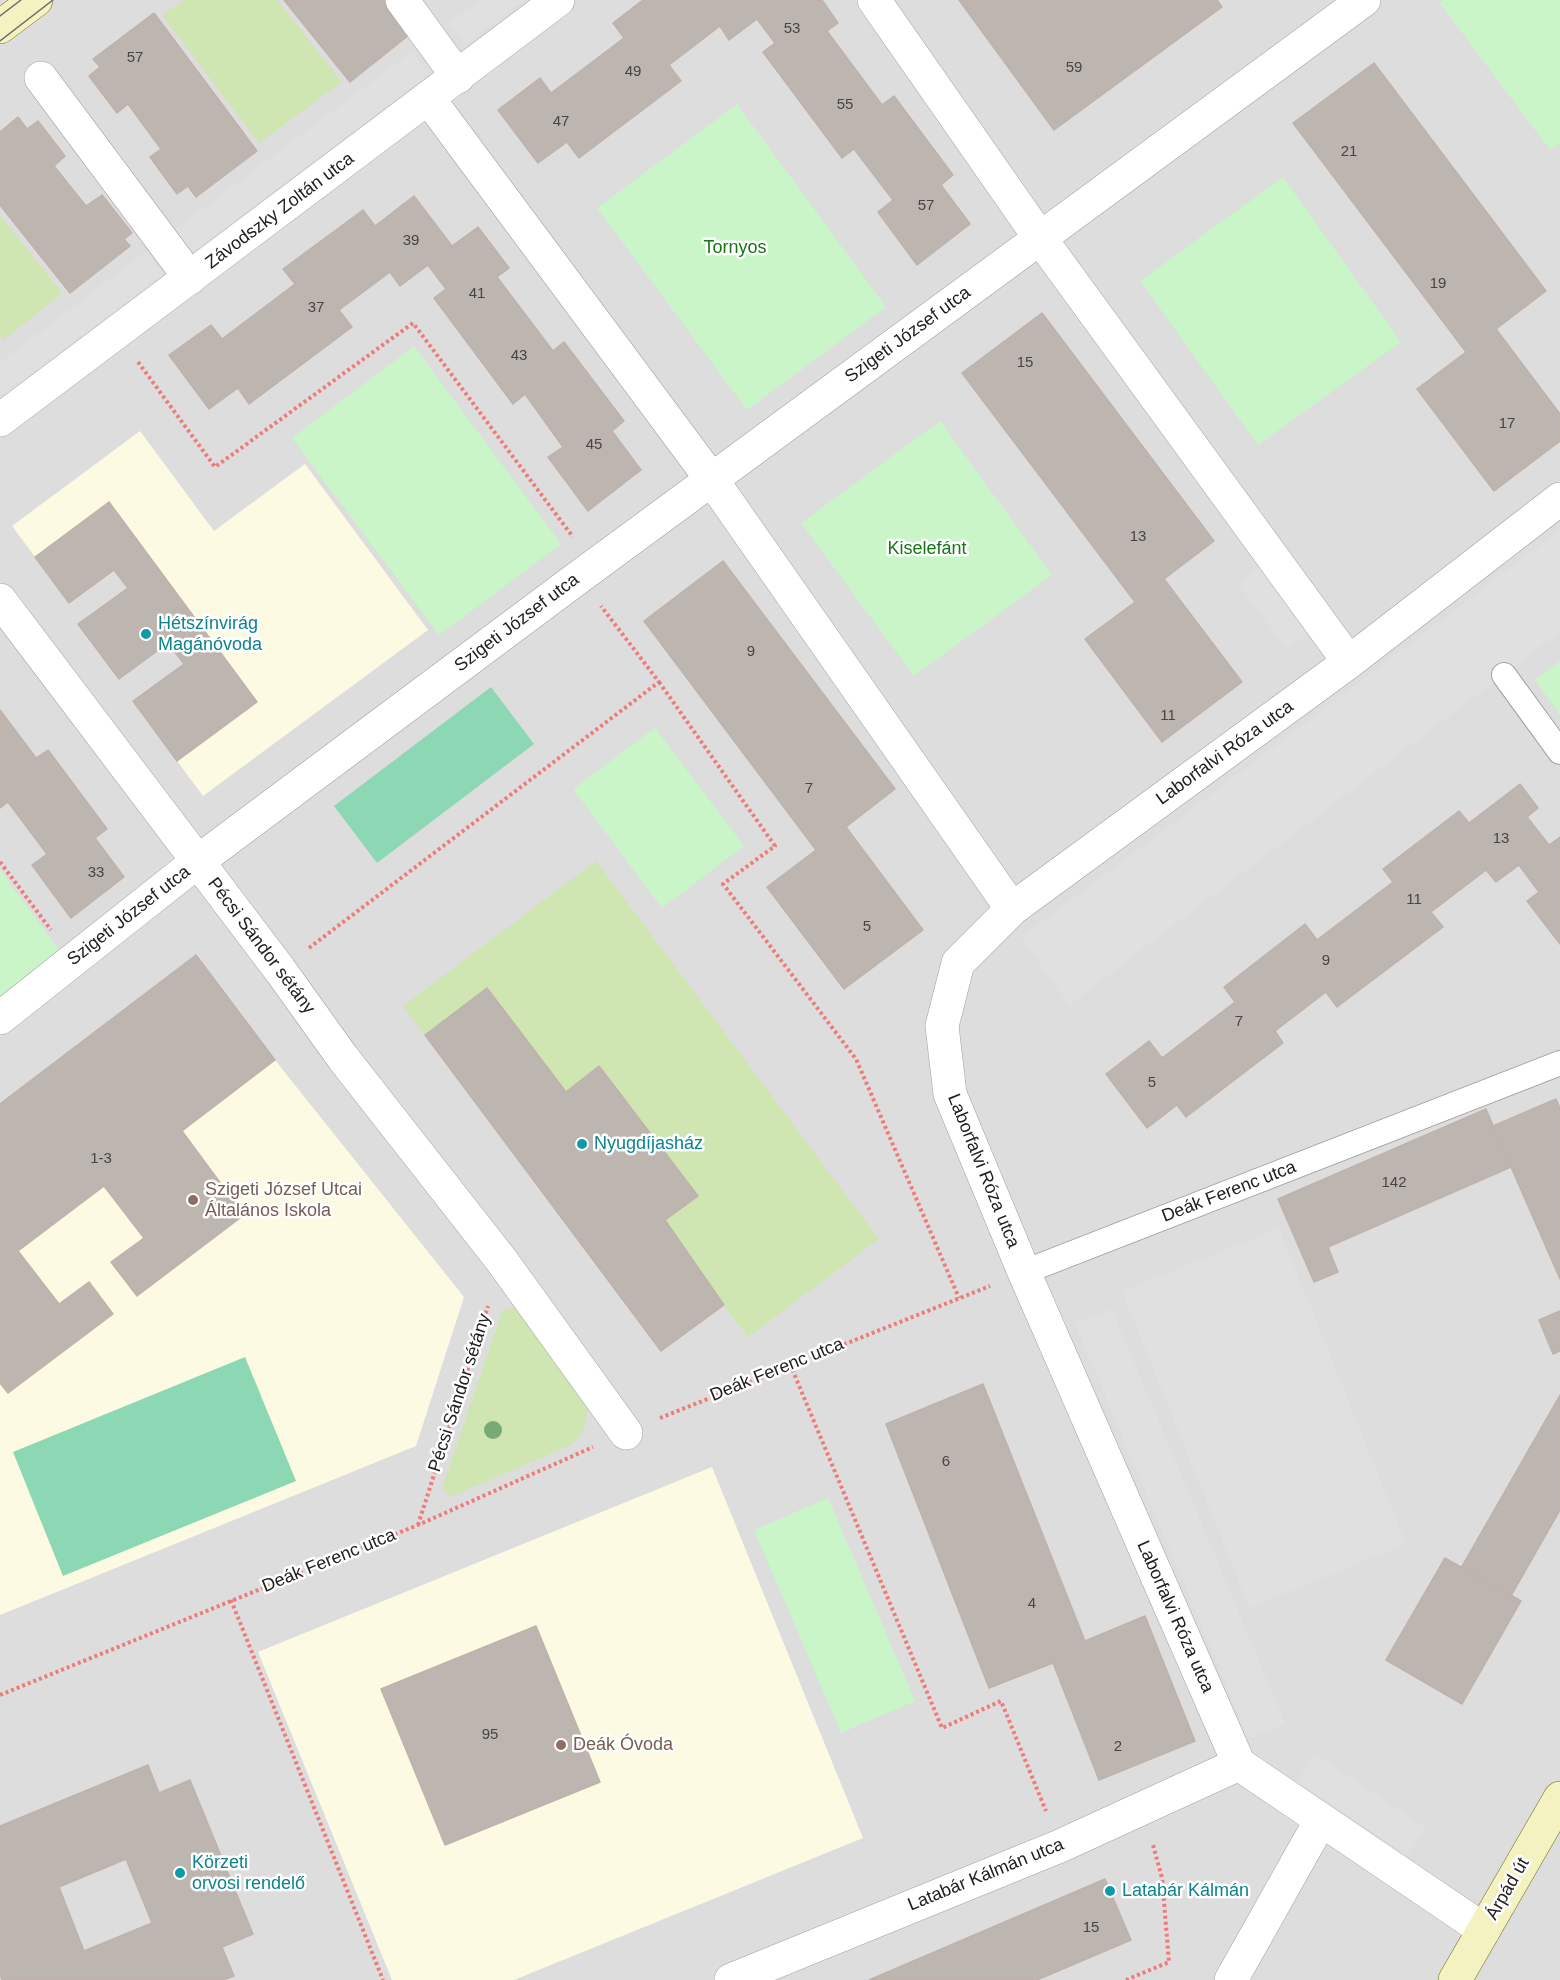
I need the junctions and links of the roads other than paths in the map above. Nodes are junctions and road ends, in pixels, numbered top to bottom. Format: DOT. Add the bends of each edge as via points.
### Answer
graph roads {
  1 [pos="36,0"];
  2 [pos="402,0"];
  3 [pos="558,0"];
  4 [pos="874,0"];
  5 [pos="1364,0"];
  6 [pos="0,27"];
  7 [pos="458,77"];
  8 [pos="41,78"];
  9 [pos="429,99"];
  10 [pos="1040,238"];
  11 [pos="190,278"];
  12 [pos="0,420"];
  13 [pos="712,480"];
  14 [pos="1560,499"];
  15 [pos="0,600"];
  16 [pos="1349,662"];
  17 [pos="1504,675"];
  18 [pos="1560,752"];
  19 [pos="197,862"];
  20 [pos="1012,909"];
  21 [pos="0,1018"];
  22 [pos="1560,1063"];
  23 [pos="1024,1272"];
  24 [pos="626,1432"];
  25 [pos="1239,1764"];
  26 [pos="1560,1798"];
  27 [pos="1321,1820"];
  28 [pos="1484,1930"];
  29 [pos="731,1980"];
  30 [pos="1231,1980"];
  31 [pos="1455,1980"];
  1 -- 6 [label="main road"];
  2 -- 7 [label="street"];
  3 -- 7 [label="street, Závodszky Zoltán utca"];
  4 -- 10 [label="street"];
  5 -- 10 [label="street, Szigeti József utca"];
  7 -- 9 [label="street, Závodszky Zoltán utca"];
  8 -- 11 [label="street"];
  9 -- 11 [label="street, Závodszky Zoltán utca"];
  9 -- 13 [label="street"];
  10 -- 13 [label="street, Szigeti József utca"];
  10 -- 16 [label="street"];
  11 -- 12 [label="street, Závodszky Zoltán utca"];
  13 -- 19 [label="street, Szigeti József utca"];
  13 -- 20 [label="street"];
  14 -- 16 [label="street, Laborfalvi Róza utca"];
  15 -- 19 [label="street, Pécsi Sándor sétány"];
  16 -- 20 [label="street, Laborfalvi Róza utca"];
  17 -- 18 [label="lane"];
  19 -- 21 [label="street, Szigeti József utca"];
  19 -- 24 [label="street, Pécsi Sándor sétány" via="502,1261"];
  20 -- 23 [label="street, Laborfalvi Róza utca" via="958,963 942,1026 950,1094"];
  22 -- 23 [label="lane, Deák Ferenc utca"];
  23 -- 25 [label="street, Laborfalvi Róza utca"];
  25 -- 27 [label="street"];
  25 -- 29 [label="street, Latabár Kálmán utca" via="1060,1846"];
  26 -- 28 [label="main road, Árpád út"];
  27 -- 28 [label="street"];
  27 -- 30 [label="street"];
  28 -- 31 [label="main road, Árpád út"];
}
